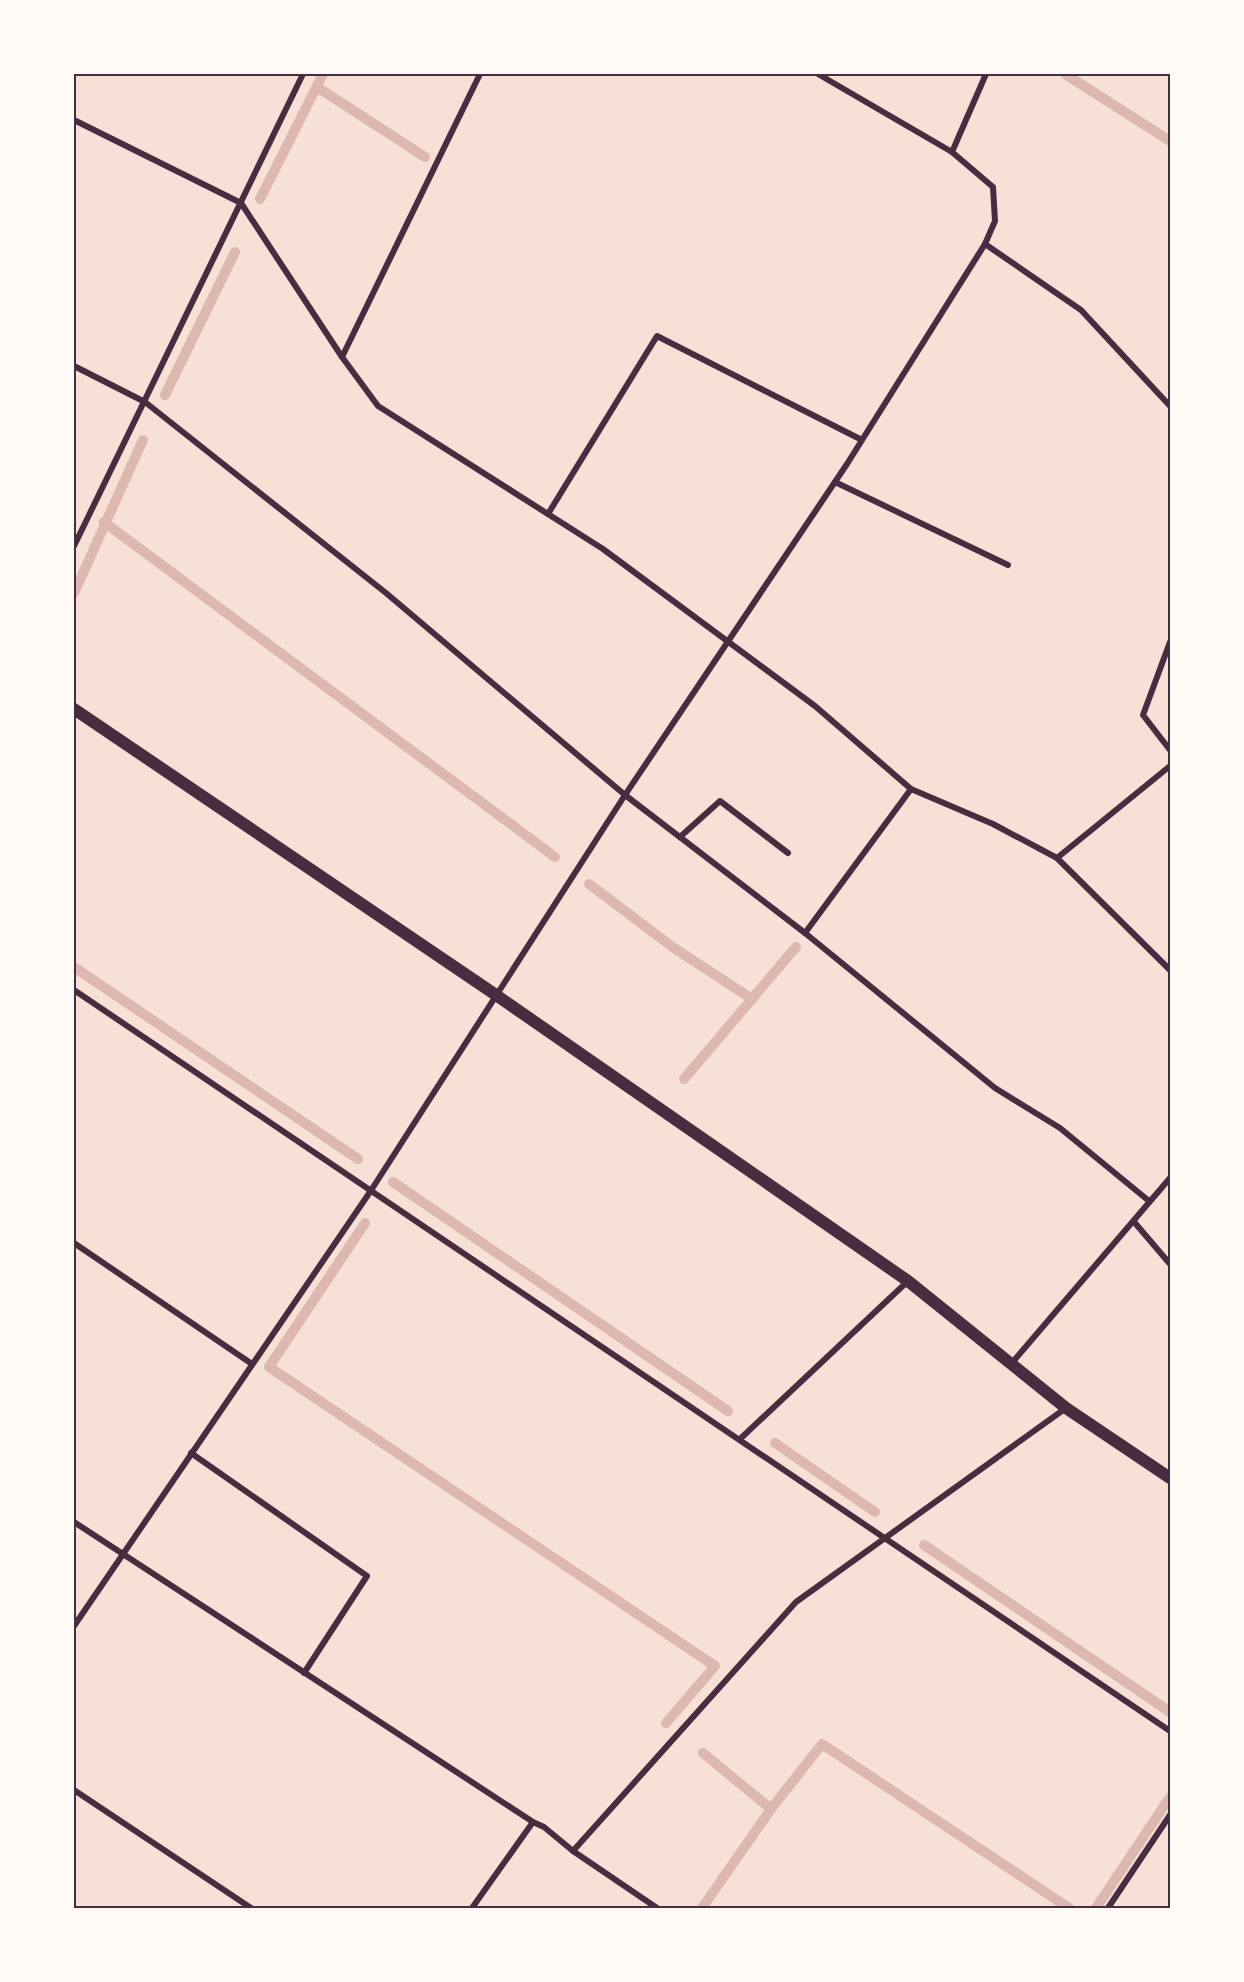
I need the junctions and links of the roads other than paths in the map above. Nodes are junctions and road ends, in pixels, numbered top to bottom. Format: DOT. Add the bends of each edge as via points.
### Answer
graph roads {
  1 [pos="303,74"];
  2 [pos="480,74"];
  3 [pos="818,74"];
  4 [pos="986,74"];
  5 [pos="74,120"];
  6 [pos="952,152"];
  7 [pos="241,203"];
  8 [pos="985,244"];
  9 [pos="342,357"];
  10 [pos="74,366"];
  11 [pos="145,402"];
  12 [pos="1170,406"];
  13 [pos="862,440"];
  14 [pos="835,482"];
  15 [pos="548,514"];
  16 [pos="74,546"];
  17 [pos="1008,565"];
  18 [pos="1170,642"];
  19 [pos="728,643"];
  20 [pos="74,709"];
  21 [pos="1170,750"];
  22 [pos="1170,766"];
  23 [pos="911,789"];
  24 [pos="625,795"];
  25 [pos="680,837"];
  26 [pos="788,853"];
  27 [pos="1057,858"];
  28 [pos="806,933"];
  29 [pos="1170,970"];
  30 [pos="74,990"];
  31 [pos="496,995"];
  32 [pos="1170,1178"];
  33 [pos="370,1192"];
  34 [pos="1149,1201"];
  35 [pos="1134,1223"];
  36 [pos="74,1243"];
  37 [pos="1170,1264"];
  38 [pos="908,1281"];
  39 [pos="252,1364"];
  40 [pos="1010,1365"];
  41 [pos="1066,1408"];
  42 [pos="740,1439"];
  43 [pos="190,1453"];
  44 [pos="1170,1478"];
  45 [pos="74,1522"];
  46 [pos="888,1537"];
  47 [pos="121,1554"];
  48 [pos="74,1626"];
  49 [pos="304,1673"];
  50 [pos="1170,1731"];
  51 [pos="74,1790"];
  52 [pos="1170,1815"];
  53 [pos="533,1822"];
  54 [pos="573,1851"];
  55 [pos="251,1908"];
  56 [pos="472,1908"];
  57 [pos="657,1908"];
  58 [pos="1108,1908"];
  1 -- 7 [label="street"];
  2 -- 9 [label="street"];
  3 -- 6 [label="street"];
  4 -- 6 [label="street"];
  5 -- 7 [label="street"];
  6 -- 8 [label="street" via="993,187 995,222"];
  7 -- 9 [label="street"];
  7 -- 11 [label="street"];
  8 -- 12 [label="street" via="1081,310"];
  8 -- 13 [label="street"];
  9 -- 15 [label="street" via="378,406"];
  10 -- 11 [label="street"];
  11 -- 16 [label="street"];
  11 -- 24 [label="street" via="386,593"];
  13 -- 14 [label="street"];
  13 -- 15 [label="street" via="657,336"];
  14 -- 17 [label="street"];
  14 -- 19 [label="street"];
  15 -- 19 [label="street" via="603,549"];
  18 -- 21 [label="street" via="1143,715"];
  19 -- 23 [label="street" via="815,706"];
  19 -- 24 [label="street"];
  20 -- 31 [label="main road"];
  22 -- 27 [label="street"];
  23 -- 27 [label="street" via="993,824"];
  23 -- 28 [label="street"];
  24 -- 25 [label="street"];
  24 -- 31 [label="street"];
  25 -- 26 [label="street" via="720,801"];
  25 -- 28 [label="street"];
  27 -- 29 [label="street"];
  28 -- 34 [label="street" via="995,1088 1060,1128"];
  30 -- 33 [label="street"];
  31 -- 33 [label="street"];
  31 -- 38 [label="main road"];
  32 -- 34 [label="street"];
  33 -- 39 [label="street"];
  33 -- 42 [label="street"];
  34 -- 35 [label="street"];
  35 -- 37 [label="street"];
  35 -- 40 [label="street"];
  36 -- 39 [label="street"];
  38 -- 40 [label="main road"];
  38 -- 42 [label="street"];
  39 -- 43 [label="street"];
  40 -- 41 [label="main road"];
  41 -- 44 [label="main road"];
  41 -- 46 [label="street"];
  42 -- 46 [label="street"];
  43 -- 47 [label="street"];
  43 -- 49 [label="street" via="367,1575"];
  45 -- 47 [label="street"];
  46 -- 50 [label="street"];
  46 -- 54 [label="street" via="796,1602"];
  47 -- 48 [label="street"];
  47 -- 49 [label="street"];
  49 -- 53 [label="street"];
  51 -- 55 [label="street"];
  52 -- 58 [label="street"];
  53 -- 54 [label="street"];
  53 -- 56 [label="street"];
  54 -- 57 [label="street"];
}
